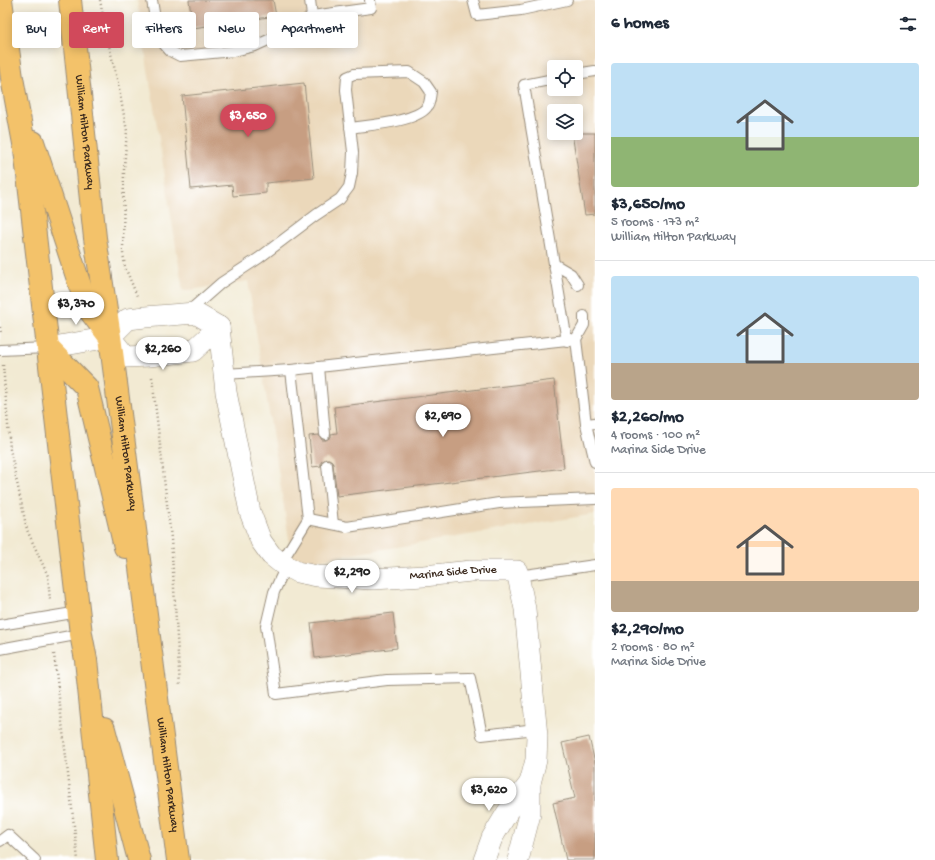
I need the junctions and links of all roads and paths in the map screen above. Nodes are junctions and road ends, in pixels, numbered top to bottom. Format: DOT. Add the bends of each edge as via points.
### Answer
graph roads {
  1 [pos="1,0"];
  2 [pos="70,0"];
  3 [pos="100,0"];
  4 [pos="152,0"];
  5 [pos="310,0"];
  6 [pos="370,0"];
  7 [pos="473,0"];
  8 [pos="568,0"];
  9 [pos="312,12"];
  10 [pos="342,12"];
  11 [pos="267,41"];
  12 [pos="595,70"];
  13 [pos="583,73"];
  14 [pos="12,78"];
  15 [pos="547,80"];
  16 [pos="350,128"];
  17 [pos="554,264"];
  18 [pos="578,285"];
  19 [pos="186,313"];
  20 [pos="584,316"];
  21 [pos="145,317"];
  22 [pos="0,327"];
  23 [pos="219,327"];
  24 [pos="110,337"];
  25 [pos="572,340"];
  26 [pos="48,348"];
  27 [pos="1,350"];
  28 [pos="149,356"];
  29 [pos="319,367"];
  30 [pos="291,370"];
  31 [pos="224,374"];
  32 [pos="591,424"];
  33 [pos="325,434"];
  34 [pos="595,462"];
  35 [pos="327,465"];
  36 [pos="595,499"];
  37 [pos="308,519"];
  38 [pos="333,524"];
  39 [pos="284,565"];
  40 [pos="595,565"];
  41 [pos="518,576"];
  42 [pos="78,612"];
  43 [pos="52,616"];
  44 [pos="0,625"];
  45 [pos="81,634"];
  46 [pos="53,639"];
  47 [pos="0,649"];
  48 [pos="86,660"];
  49 [pos="152,664"];
  50 [pos="180,688"];
  51 [pos="536,729"];
  52 [pos="530,783"];
  53 [pos="0,841"];
  54 [pos="35,860"];
  55 [pos="78,860"];
  56 [pos="105,860"];
  57 [pos="139,860"];
  58 [pos="178,860"];
  59 [pos="484,860"];
  60 [pos="518,860"];
  1 -- 14 [label="highway"];
  2 -- 24 [label="highway, William Hilton Parkway" via="95,238"];
  3 -- 21 [label="path" via="127,131 124,169 125,268"];
  4 -- 11 [label="lane" via="157,32 162,42 170,51 180,56 234,51"];
  5 -- 9 [label="lane"];
  6 -- 10 [label="lane" via="371,8"];
  7 -- 8 [label="lane" via="477,15 521,10"];
  12 -- 13 [label="lane"];
  14 -- 24 [label="highway" via="87,307"];
  14 -- 26 [label="highway" via="24,149"];
  15 -- 17 [label="lane" via="524,85"];
  16 -- 16 [label="lane" via="347,77 354,74 409,72 424,82 431,92 428,107 419,115"];
  16 -- 19 [label="lane" via="352,173 349,187 340,199 221,284"];
  17 -- 18 [label="lane" via="571,274"];
  17 -- 25 [label="lane"];
  19 -- 21 [label="street"];
  19 -- 23 [label="street" via="195,313"];
  20 -- 25 [label="lane" via="584,325"];
  21 -- 24 [label="street" via="128,319"];
  22 -- 27 [label="path"];
  23 -- 28 [label="street" via="194,351"];
  23 -- 31 [label="street, Marina Side Drive"];
  24 -- 26 [label="street"];
  24 -- 28 [label="street" via="126,357"];
  24 -- 49 [label="highway, William Hilton Parkway"];
  25 -- 29 [label="lane"];
  25 -- 32 [label="lane"];
  26 -- 27 [label="lane"];
  26 -- 42 [label="highway"];
  26 -- 49 [label="highway" via="87,388"];
  27 -- 43 [label="path" via="10,449 27,530 48,576"];
  28 -- 50 [label="path" via="171,538"];
  29 -- 30 [label="lane"];
  29 -- 33 [label="lane"];
  30 -- 31 [label="lane"];
  30 -- 37 [label="lane"];
  31 -- 39 [label="street, Marina Side Drive" via="250,512 261,541 271,555"];
  32 -- 34 [label="lane"];
  35 -- 38 [label="lane"];
  36 -- 38 [label="lane" via="499,503 347,527"];
  37 -- 38 [label="lane"];
  37 -- 39 [label="lane"];
  39 -- 41 [label="street, Marina Side Drive" via="297,572 317,576 366,578 479,571 517,571"];
  39 -- 51 [label="lane" via="266,626 276,694 387,680 470,678 482,735"];
  40 -- 41 [label="lane"];
  41 -- 51 [label="street" via="525,609"];
  42 -- 43 [label="lane"];
  42 -- 45 [label="highway"];
  43 -- 44 [label="lane"];
  45 -- 46 [label="lane"];
  45 -- 48 [label="highway"];
  46 -- 47 [label="lane"];
  46 -- 55 [label="path"];
  48 -- 56 [label="highway"];
  48 -- 57 [label="highway"];
  49 -- 58 [label="highway, William Hilton Parkway"];
  51 -- 52 [label="street" via="536,760"];
  52 -- 59 [label="street" via="492,838"];
  52 -- 60 [label="street" via="530,814"];
  53 -- 54 [label="lane" via="8,835"];
}
